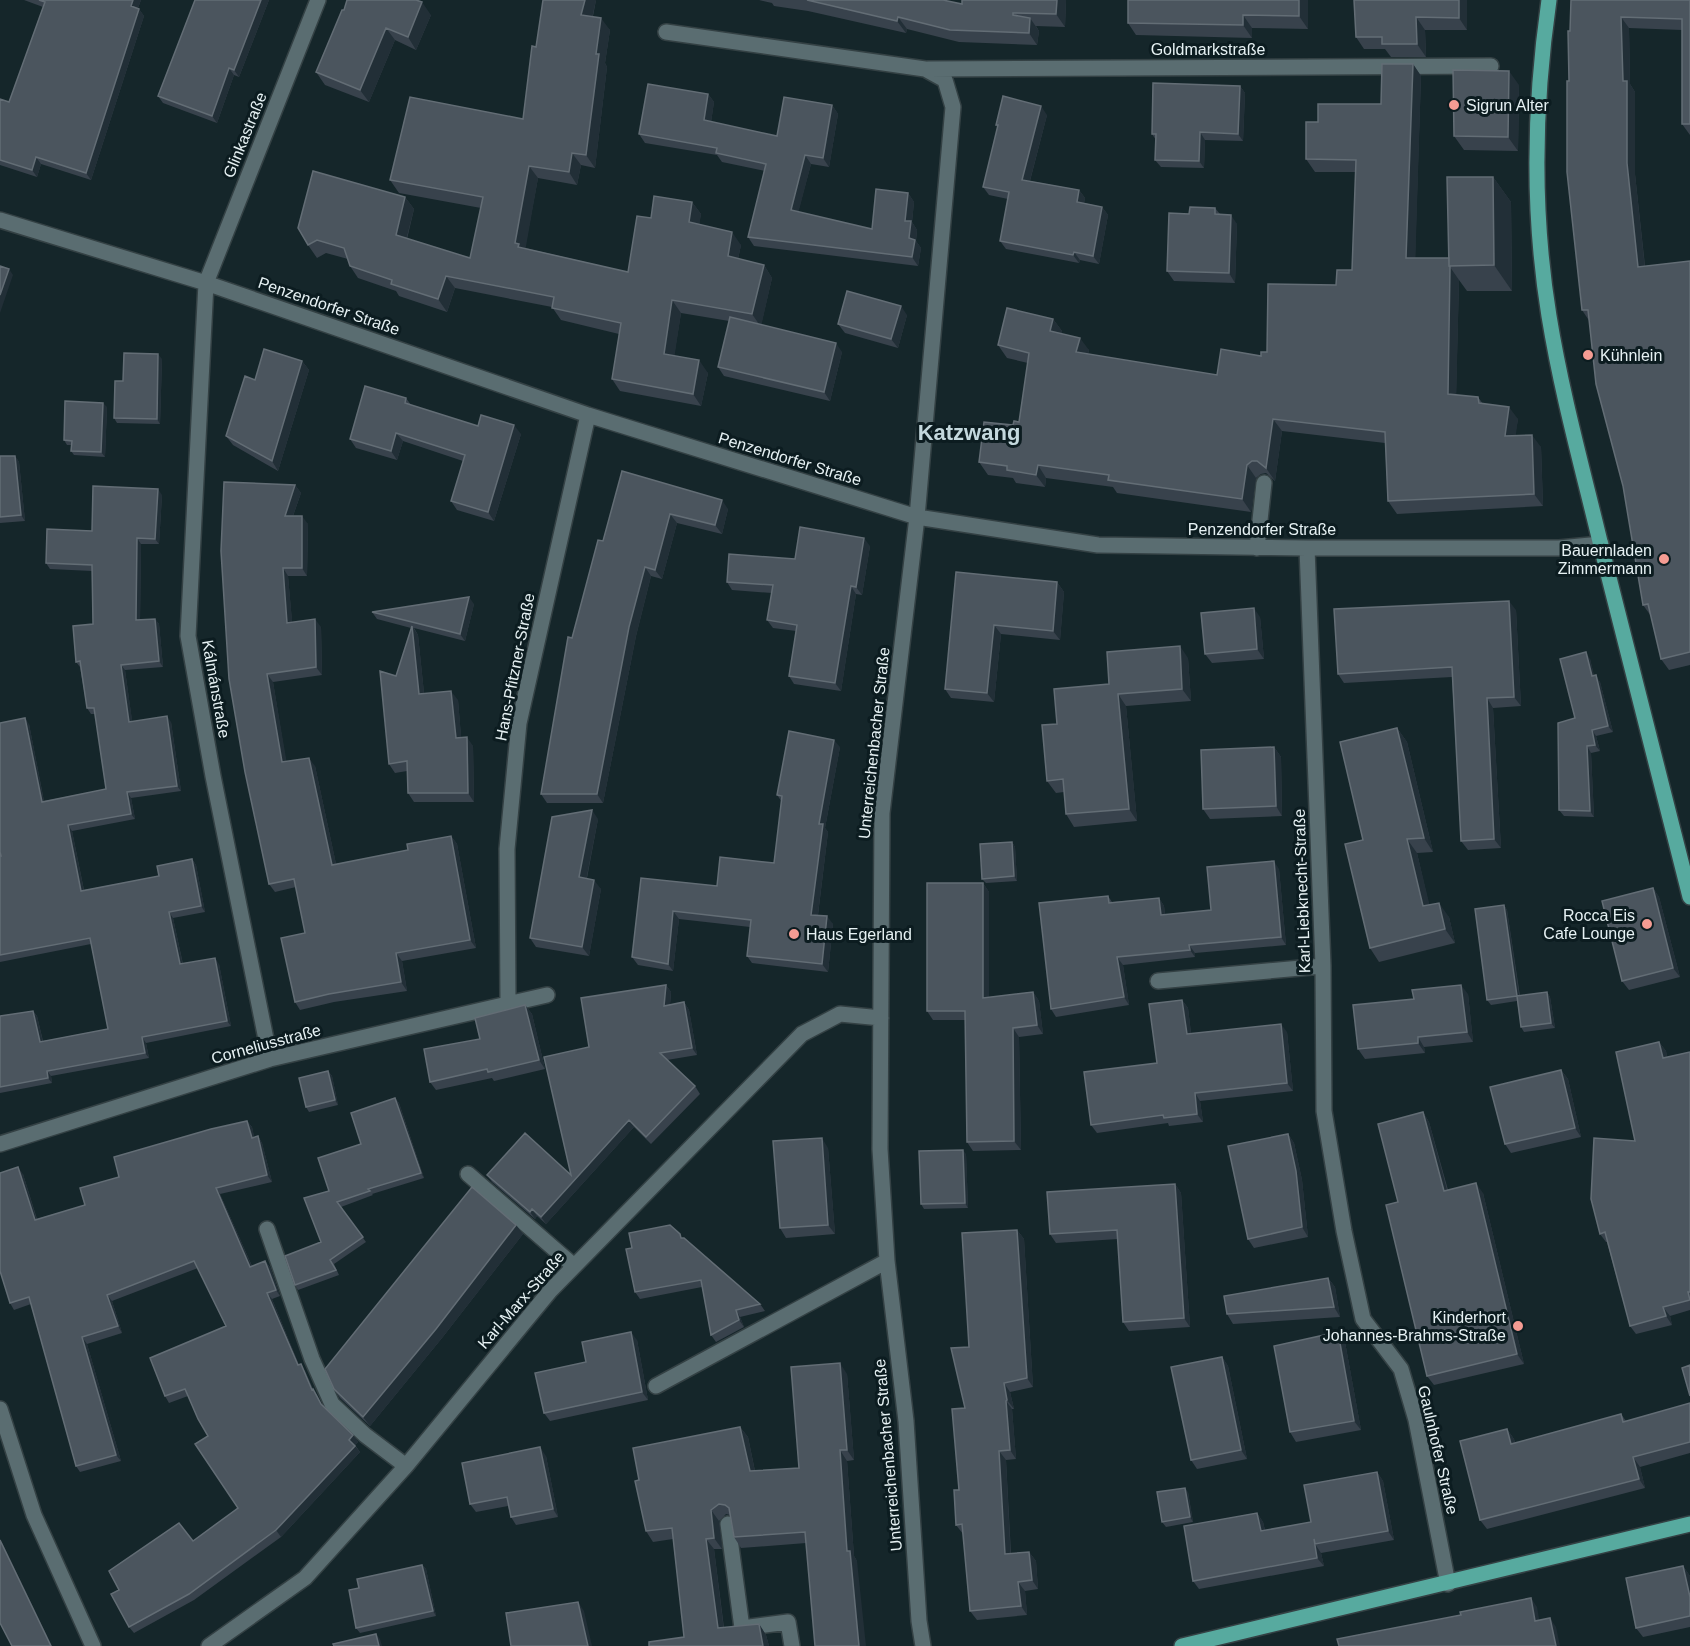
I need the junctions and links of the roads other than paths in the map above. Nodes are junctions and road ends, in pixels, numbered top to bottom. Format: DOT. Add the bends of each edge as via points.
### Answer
graph roads {
  1 [pos="318,0"];
  2 [pos="1549,0"];
  3 [pos="666,32"];
  4 [pos="1491,66"];
  5 [pos="925,69"];
  6 [pos="0,220"];
  7 [pos="206,283"];
  8 [pos="588,415"];
  9 [pos="1264,483"];
  10 [pos="917,517"];
  11 [pos="1601,544"];
  12 [pos="1257,548"];
  13 [pos="1307,548"];
  14 [pos="1690,897"];
  15 [pos="1323,966"];
  16 [pos="1158,981"];
  17 [pos="546,995"];
  18 [pos="508,1002"];
  19 [pos="881,1018"];
  20 [pos="270,1059"];
  21 [pos="0,1144"];
  22 [pos="468,1174"];
  23 [pos="267,1229"];
  24 [pos="1344,1231"];
  25 [pos="887,1262"];
  26 [pos="574,1266"];
  27 [pos="656,1386"];
  28 [pos="0,1409"];
  29 [pos="406,1466"];
  30 [pos="729,1524"];
  31 [pos="1690,1524"];
  32 [pos="1448,1584"];
  33 [pos="93,1646"];
  34 [pos="209,1646"];
  35 [pos="792,1646"];
  36 [pos="923,1646"];
  37 [pos="1182,1646"];
  1 -- 7 [label="street, Glinkastraße"];
  2 -- 11 [label="main road" via="1537,124 1544,278 1559,370"];
  3 -- 5 [label="street, Goldmarkstraße"];
  4 -- 5 [label="street, Goldmarkstraße"];
  5 -- 10 [label="street" via="945,80 953,107"];
  6 -- 7 [label="street, Penzendorfer Straße"];
  7 -- 8 [label="street, Penzendorfer Straße"];
  7 -- 20 [label="street, Kálmánstraße" via="188,636"];
  8 -- 10 [label="street, Penzendorfer Straße"];
  8 -- 18 [label="street, Hans-Pfitzner-Straße" via="519,723 507,849"];
  9 -- 12 [label="street"];
  10 -- 12 [label="street, Penzendorfer Straße" via="1098,545"];
  10 -- 19 [label="street, Unterreichenbacher Straße" via="882,813"];
  11 -- 13 [label="street, Penzendorfer Straße" via="1559,548"];
  11 -- 14 [label="main road"];
  12 -- 13 [label="street, Penzendorfer Straße"];
  13 -- 15 [label="street, Karl-Liebknecht-Straße"];
  15 -- 16 [label="street"];
  15 -- 24 [label="street, Karl-Liebknecht-Straße" via="1324,1111"];
  17 -- 18 [label="street, Corneliusstraße"];
  18 -- 20 [label="street, Corneliusstraße"];
  19 -- 25 [label="street, Unterreichenbacher Straße" via="880,1149"];
  19 -- 26 [label="street, Karl-Marx-Straße" via="840,1014 802,1034"];
  20 -- 21 [label="street, Corneliusstraße"];
  22 -- 26 [label="street"];
  23 -- 29 [label="street" via="312,1359 332,1404"];
  24 -- 32 [label="street, Gaulnhofer Straße" via="1363,1319 1401,1369 1416,1420"];
  25 -- 27 [label="street"];
  25 -- 36 [label="street, Unterreichenbacher Straße" via="906,1421"];
  26 -- 29 [label="street, Karl-Marx-Straße"];
  28 -- 33 [label="street" via="34,1515"];
  29 -- 34 [label="street, Karl-Marx-Straße" via="305,1578"];
  30 -- 35 [label="street" via="742,1628 788,1622"];
  31 -- 32 [label="main road"];
  32 -- 37 [label="main road"];
}
